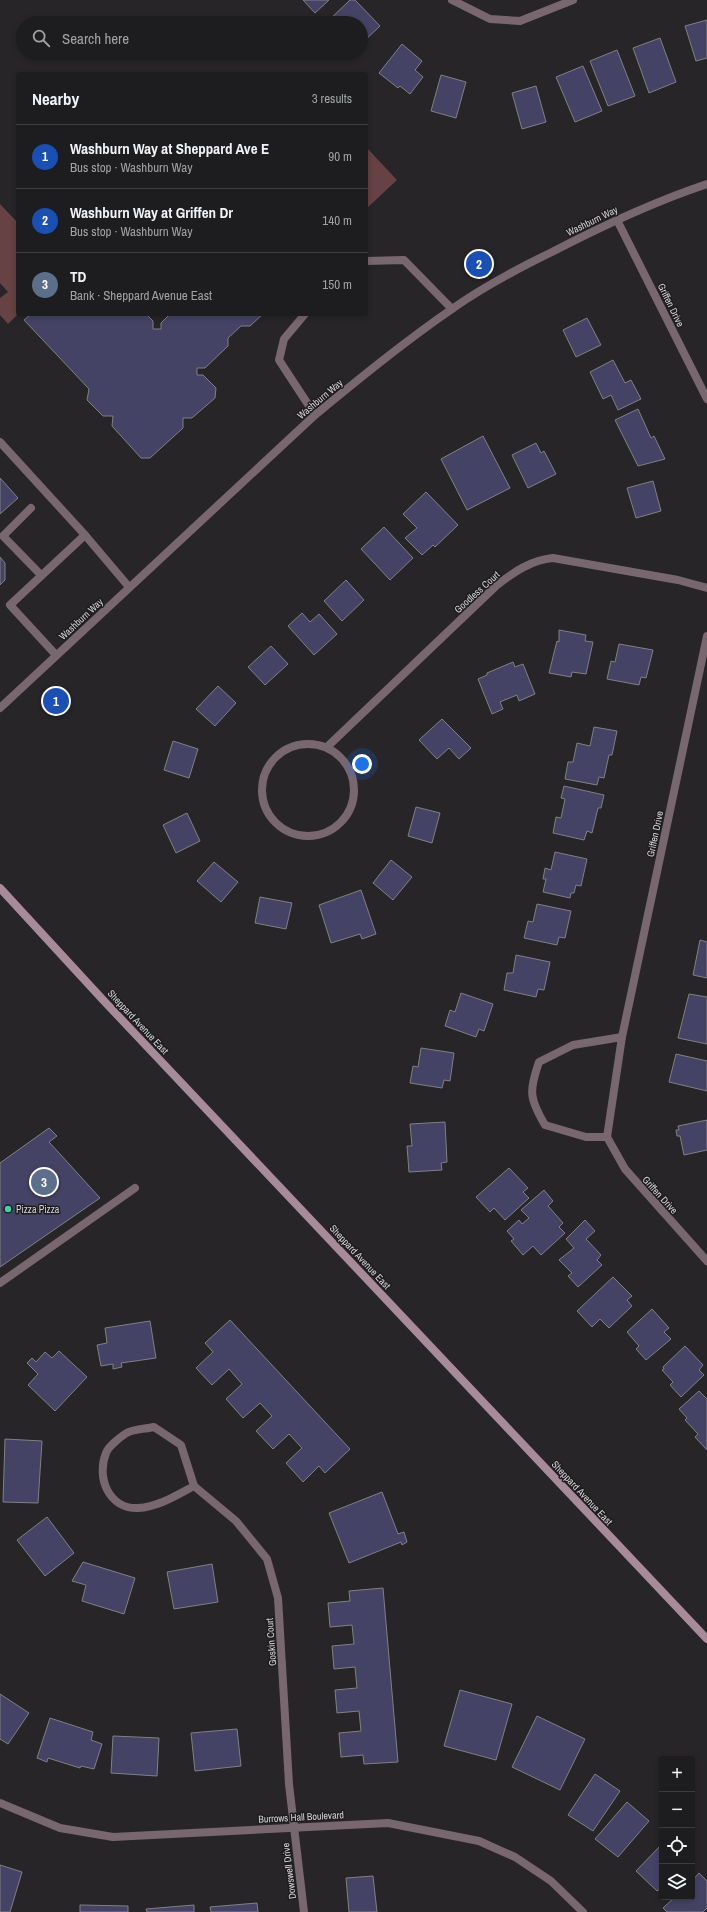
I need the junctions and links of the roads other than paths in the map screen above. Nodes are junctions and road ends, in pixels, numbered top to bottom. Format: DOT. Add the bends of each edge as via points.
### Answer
graph roads {
  1 [pos="452,0"];
  2 [pos="573,0"];
  3 [pos="707,184"];
  4 [pos="617,220"];
  5 [pos="368,261"];
  6 [pos="452,309"];
  7 [pos="303,316"];
  8 [pos="707,400"];
  9 [pos="314,415"];
  10 [pos="0,442"];
  11 [pos="31,508"];
  12 [pos="85,534"];
  13 [pos="41,575"];
  14 [pos="129,587"];
  15 [pos="707,588"];
  16 [pos="707,636"];
  17 [pos="56,656"];
  18 [pos="0,708"];
  19 [pos="326,747"];
  20 [pos="0,888"];
  21 [pos="622,1037"];
  22 [pos="607,1137"];
  23 [pos="135,1188"];
  24 [pos="707,1261"];
  25 [pos="0,1283"];
  26 [pos="194,1486"];
  27 [pos="707,1639"];
  28 [pos="0,1803"];
  29 [pos="294,1828"];
  30 [pos="304,1912"];
  31 [pos="583,1912"];
  1 -- 2 [label="street" via="490,19 520,21"];
  3 -- 4 [label="street, Washburn Way" via="660,200"];
  4 -- 6 [label="street, Washburn Way" via="501,278"];
  4 -- 8 [label="street, Griffen Drive"];
  5 -- 6 [label="street" via="404,260"];
  6 -- 9 [label="street, Washburn Way"];
  7 -- 9 [label="street" via="284,339 279,360"];
  9 -- 14 [label="street, Washburn Way"];
  10 -- 12 [label="street"];
  11 -- 13 [label="street" via="3,536"];
  12 -- 13 [label="street"];
  12 -- 14 [label="street"];
  13 -- 17 [label="street" via="10,605"];
  14 -- 17 [label="street, Washburn Way"];
  15 -- 19 [label="street, Goodless Court" via="678,580 553,558 540,559 514,572 497,585"];
  16 -- 21 [label="street, Griffen Drive"];
  17 -- 18 [label="street, Washburn Way"];
  19 -- 19 [label="street" via="313,743 285,749 274,758 266,770 262,784 262,800 268,814 279,827 293,834 308,837 324,834 338,826 348,814 354,800 354,784 350,769 340,756"];
  20 -- 27 [label="main road, Sheppard Avenue East" via="109,1007"];
  21 -- 22 [label="street, Griffen Drive"];
  21 -- 22 [label="street" via="573,1045 539,1062 532,1083 533,1104 545,1125 586,1137"];
  22 -- 24 [label="street, Griffen Drive" via="624,1170"];
  23 -- 25 [label="street"];
  26 -- 26 [label="street" via="181,1444 154,1427 126,1433 106,1452 101,1476 108,1493 122,1506 137,1508 155,1505"];
  26 -- 29 [label="street, Goskin Court" via="236,1522 267,1559 278,1598"];
  28 -- 29 [label="street, Burrows Hall Boulevard" via="60,1828 113,1837"];
  29 -- 30 [label="street, Dowswell Drive"];
  29 -- 31 [label="street, Burrows Hall Boulevard" via="388,1823 479,1841 515,1857 551,1881"];
}
